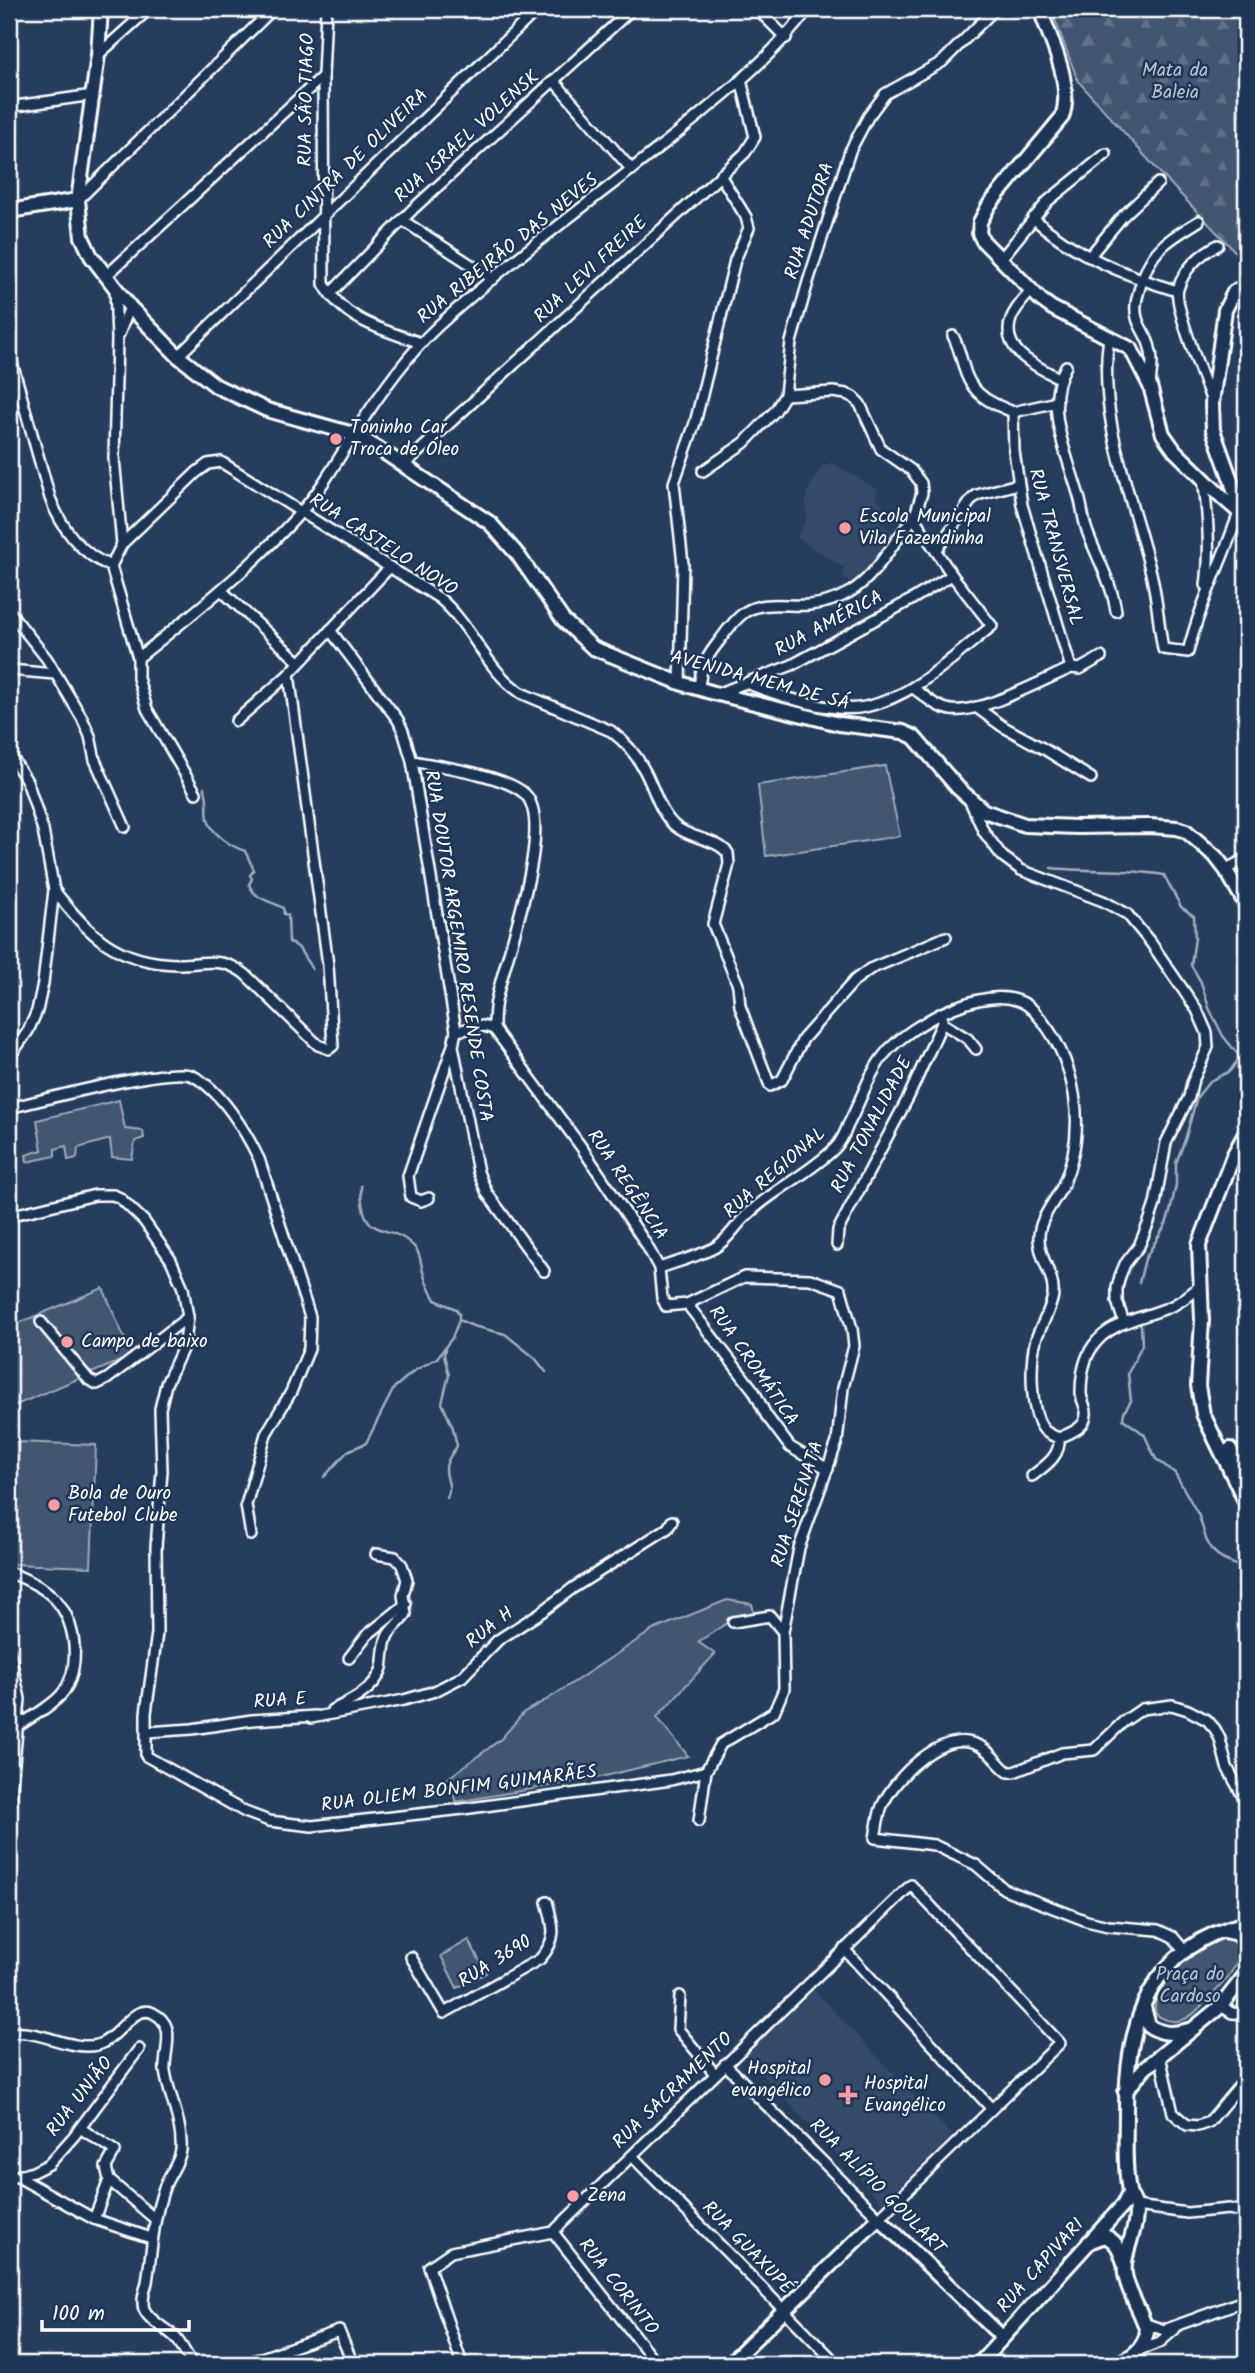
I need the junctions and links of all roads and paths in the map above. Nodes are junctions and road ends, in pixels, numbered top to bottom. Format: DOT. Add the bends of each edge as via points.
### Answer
graph roads {
  1 [pos="101,9"];
  2 [pos="149,9"];
  3 [pos="273,9"];
  4 [pos="326,9"];
  5 [pos="538,9"];
  6 [pos="632,9"];
  7 [pos="757,9"];
  8 [pos="808,9"];
  9 [pos="995,9"];
  10 [pos="1040,9"];
  11 [pos="786,38"];
  12 [pos="98,55"];
  13 [pos="323,76"];
  14 [pos="741,80"];
  15 [pos="554,81"];
  16 [pos="93,95"];
  17 [pos="9,107"];
  18 [pos="1106,154"];
  19 [pos="632,170"];
  20 [pos="720,175"];
  21 [pos="1158,183"];
  22 [pos="78,200"];
  23 [pos="9,211"];
  24 [pos="324,214"];
  25 [pos="1033,218"];
  26 [pos="402,220"];
  27 [pos="1199,221"];
  28 [pos="1218,245"];
  29 [pos="1089,257"];
  30 [pos="1000,260"];
  31 [pos="106,276"];
  32 [pos="493,279"];
  33 [pos="1142,280"];
  34 [pos="1246,285"];
  35 [pos="115,288"];
  36 [pos="1031,291"];
  37 [pos="1177,291"];
  38 [pos="330,294"];
  39 [pos="130,307"];
  40 [pos="953,336"];
  41 [pos="1110,337"];
  42 [pos="117,339"];
  43 [pos="421,342"];
  44 [pos="9,352"];
  45 [pos="178,356"];
  46 [pos="1066,366"];
  47 [pos="11,373"];
  48 [pos="1059,378"];
  49 [pos="1150,386"];
  50 [pos="785,395"];
  51 [pos="1057,402"];
  52 [pos="1212,403"];
  53 [pos="1013,412"];
  54 [pos="353,434"];
  55 [pos="404,465"];
  56 [pos="703,471"];
  57 [pos="1203,478"];
  58 [pos="1018,484"];
  59 [pos="1246,489"];
  60 [pos="301,513"];
  61 [pos="1243,516"];
  62 [pos="914,518"];
  63 [pos="122,544"];
  64 [pos="936,551"];
  65 [pos="110,566"];
  66 [pos="390,568"];
  67 [pos="952,575"];
  68 [pos="221,590"];
  69 [pos="1204,597"];
  70 [pos="9,611"];
  71 [pos="1116,611"];
  72 [pos="330,630"];
  73 [pos="1101,657"];
  74 [pos="138,658"];
  75 [pos="299,662"];
  76 [pos="1070,668"];
  77 [pos="9,670"];
  78 [pos="55,674"];
  79 [pos="289,674"];
  80 [pos="680,683"];
  81 [pos="749,684"];
  82 [pos="699,688"];
  83 [pos="913,688"];
  84 [pos="718,694"];
  85 [pos="976,707"];
  86 [pos="236,721"];
  87 [pos="9,753"];
  88 [pos="412,761"];
  89 [pos="1091,778"];
  90 [pos="196,793"];
  91 [pos="968,797"];
  92 [pos="125,827"];
  93 [pos="1246,858"];
  94 [pos="1226,870"];
  95 [pos="54,890"];
  96 [pos="1246,905"];
  97 [pos="946,937"];
  98 [pos="942,1019"];
  99 [pos="494,1029"];
  100 [pos="456,1031"];
  101 [pos="453,1046"];
  102 [pos="976,1049"];
  103 [pos="9,1058"];
  104 [pos="9,1108"];
  105 [pos="1246,1132"];
  106 [pos="429,1198"];
  107 [pos="9,1216"];
  108 [pos="837,1245"];
  109 [pos="659,1268"];
  110 [pos="544,1271"];
  111 [pos="1200,1286"];
  112 [pos="687,1304"];
  113 [pos="188,1317"];
  114 [pos="41,1322"];
  115 [pos="1124,1323"];
  116 [pos="1206,1412"];
  117 [pos="1059,1438"];
  118 [pos="828,1469"];
  119 [pos="1032,1476"];
  120 [pos="1246,1481"];
  121 [pos="1246,1503"];
  122 [pos="672,1521"];
  123 [pos="251,1535"];
  124 [pos="376,1554"];
  125 [pos="9,1572"];
  126 [pos="406,1604"];
  127 [pos="733,1622"];
  128 [pos="783,1632"];
  129 [pos="9,1650"];
  130 [pos="349,1658"];
  131 [pos="311,1718"];
  132 [pos="17,1727"];
  133 [pos="147,1732"];
  134 [pos="706,1771"];
  135 [pos="1246,1802"];
  136 [pos="9,1816"];
  137 [pos="699,1821"];
  138 [pos="547,1902"];
  139 [pos="1246,1923"];
  140 [pos="1222,1930"];
  141 [pos="1246,1943"];
  142 [pos="844,1949"];
  143 [pos="1184,1950"];
  144 [pos="411,1957"];
  145 [pos="1246,1974"];
  146 [pos="680,1996"];
  147 [pos="1221,2006"];
  148 [pos="1144,2007"];
  149 [pos="1246,2014"];
  150 [pos="1194,2028"];
  151 [pos="9,2034"];
  152 [pos="139,2049"];
  153 [pos="1160,2056"];
  154 [pos="725,2064"];
  155 [pos="715,2074"];
  156 [pos="1246,2078"];
  157 [pos="1125,2093"];
  158 [pos="991,2108"];
  159 [pos="80,2128"];
  160 [pos="632,2156"];
  161 [pos="13,2178"];
  162 [pos="109,2180"];
  163 [pos="1129,2193"];
  164 [pos="1136,2206"];
  165 [pos="1246,2213"];
  166 [pos="878,2218"];
  167 [pos="94,2219"];
  168 [pos="155,2219"];
  169 [pos="553,2232"];
  170 [pos="151,2238"];
  171 [pos="1086,2244"];
  172 [pos="1125,2264"];
  173 [pos="1246,2300"];
  174 [pos="783,2311"];
  175 [pos="1146,2324"];
  176 [pos="1180,2326"];
  177 [pos="1002,2337"];
  178 [pos="1139,2350"];
  179 [pos="980,2363"];
  180 [pos="192,2364"];
  181 [pos="244,2364"];
  182 [pos="353,2364"];
  183 [pos="462,2364"];
  184 [pos="657,2364"];
  185 [pos="729,2364"];
  186 [pos="837,2364"];
  187 [pos="997,2364"];
  188 [pos="1115,2364"];
  1 -- 12 [label="street, AVENIDA MEM DE SÁ"];
  2 -- 12 [label="street"];
  3 -- 22 [label="street"];
  4 -- 13 [label="street, RUA SÃO TIAGO"];
  5 -- 24 [label="street, RUA CINTRA DE OLIVEIRA"];
  6 -- 15 [label="street, RUA ISRAEL VOLENSK"];
  7 -- 11 [label="street"];
  8 -- 11 [label="street, RUA RIBEIRÃO DAS NEVES"];
  9 -- 50 [label="street, RUA ADUTORA" via="942,62 885,94 868,117 850,151 808,282 791,342"];
  10 -- 30 [label="street" via="1065,90 1064,111 980,222 983,241"];
  11 -- 14 [label="street, RUA RIBEIRÃO DAS NEVES"];
  12 -- 16 [label="street, AVENIDA MEM DE SÁ"];
  13 -- 24 [label="street, RUA SÃO TIAGO"];
  13 -- 31 [label="street"];
  14 -- 19 [label="street, RUA RIBEIRÃO DAS NEVES"];
  14 -- 20 [label="street, RUA LEVI FREIRE" via="755,137"];
  15 -- 19 [label="street"];
  15 -- 26 [label="street, RUA ISRAEL VOLENSK"];
  16 -- 17 [label="street"];
  16 -- 22 [label="street, AVENIDA MEM DE SÁ"];
  18 -- 25 [label="street"];
  19 -- 32 [label="street, RUA RIBEIRÃO DAS NEVES"];
  20 -- 55 [label="street, RUA LEVI FREIRE"];
  20 -- 80 [label="street" via="749,228 735,260 695,423 674,483 683,564"];
  21 -- 29 [label="street"];
  22 -- 23 [label="street"];
  22 -- 31 [label="street, AVENIDA MEM DE SÁ" via="84,243"];
  24 -- 38 [label="street, RUA SÃO TIAGO" via="323,277"];
  24 -- 45 [label="street, RUA CINTRA DE OLIVEIRA"];
  25 -- 29 [label="street"];
  25 -- 30 [label="street"];
  26 -- 32 [label="street"];
  26 -- 38 [label="street, RUA ISRAEL VOLENSK"];
  27 -- 33 [label="street" via="1152,256"];
  28 -- 37 [label="street" via="1194,262"];
  29 -- 33 [label="street"];
  30 -- 36 [label="street"];
  31 -- 35 [label="street, AVENIDA MEM DE SÁ"];
  32 -- 43 [label="street, RUA RIBEIRÃO DAS NEVES"];
  33 -- 37 [label="street"];
  33 -- 49 [label="street" via="1137,319 1150,347"];
  34 -- 52 [label="street" via="1234,292 1225,310"];
  35 -- 39 [label="street, AVENIDA MEM DE SÁ"];
  35 -- 42 [label="street"];
  36 -- 41 [label="street" via="1052,308"];
  36 -- 48 [label="street" via="1010,321 1010,338 1017,353"];
  37 -- 52 [label="street"];
  38 -- 43 [label="street" via="371,327"];
  39 -- 42 [label="street"];
  39 -- 45 [label="street, AVENIDA MEM DE SÁ"];
  40 -- 53 [label="street" via="976,391 988,402"];
  41 -- 49 [label="street" via="1131,349"];
  41 -- 69 [label="street" via="1107,368 1112,427 1151,572 1163,649 1188,652"];
  42 -- 63 [label="street" via="114,458"];
  43 -- 54 [label="street, RUA RIBEIRÃO DAS NEVES"];
  44 -- 47 [label="street"];
  45 -- 54 [label="street, AVENIDA MEM DE SÁ" via="216,386 246,401"];
  46 -- 48 [label="street"];
  47 -- 65 [label="street" via="58,520 86,552"];
  48 -- 51 [label="street"];
  49 -- 57 [label="street" via="1163,434"];
  50 -- 56 [label="street" via="744,443"];
  50 -- 62 [label="street" via="846,394 860,404 881,449 921,483"];
  51 -- 53 [label="street"];
  51 -- 71 [label="street" via="1057,421 1084,523 1112,587"];
  52 -- 61 [label="street" via="1213,430"];
  53 -- 58 [label="street, RUA TRANSVERSAL"];
  54 -- 55 [label="street, AVENIDA MEM DE SÁ"];
  54 -- 60 [label="street, RUA RIBEIRÃO DAS NEVES"];
  55 -- 80 [label="street, AVENIDA MEM DE SÁ" via="490,523 563,620 593,648"];
  57 -- 61 [label="street"];
  57 -- 69 [label="street" via="1209,529"];
  58 -- 64 [label="street" via="972,499"];
  58 -- 76 [label="street, RUA TRANSVERSAL"];
  59 -- 61 [label="street"];
  60 -- 63 [label="street, RUA CASTELO NOVO" via="215,462 197,472"];
  60 -- 66 [label="street, RUA CASTELO NOVO"];
  60 -- 68 [label="street, RUA RIBEIRÃO DAS NEVES"];
  61 -- 69 [label="street"];
  62 -- 64 [label="street"];
  62 -- 82 [label="street" via="865,580 849,592 809,605 774,604 746,611 708,656 700,671"];
  63 -- 65 [label="street"];
  64 -- 67 [label="street"];
  65 -- 74 [label="street"];
  66 -- 72 [label="street"];
  66 -- 97 [label="street, RUA CASTELO NOVO" via="448,605 509,685 622,740 643,767 669,820 687,834 725,849 729,857 712,924 738,985 744,1020 770,1086 782,1080 803,1039 855,980 870,969"];
  67 -- 81 [label="street, RUA AMÉRICA" via="792,665"];
  67 -- 83 [label="street" via="992,626"];
  68 -- 74 [label="street, RUA RIBEIRÃO DAS NEVES"];
  68 -- 75 [label="street"];
  70 -- 78 [label="street"];
  72 -- 75 [label="street"];
  72 -- 88 [label="street, RUA DOUTOR ARGEMIRO RESENDE COSTA" via="398,720"];
  73 -- 76 [label="street" via="1080,669"];
  74 -- 90 [label="street" via="147,709"];
  75 -- 79 [label="street"];
  76 -- 85 [label="street"];
  77 -- 78 [label="street"];
  78 -- 92 [label="street" via="82,718"];
  79 -- 86 [label="street"];
  79 -- 95 [label="street" via="328,965 333,1046 318,1045 235,966 127,957 101,941"];
  80 -- 82 [label="street, AVENIDA MEM DE SÁ"];
  81 -- 83 [label="street" via="782,698 841,708 863,708"];
  81 -- 84 [label="street, RUA AMÉRICA"];
  82 -- 84 [label="street, AVENIDA MEM DE SÁ"];
  83 -- 85 [label="street" via="951,710"];
  84 -- 91 [label="street, AVENIDA MEM DE SÁ" via="839,724 903,732 914,737"];
  85 -- 89 [label="street"];
  87 -- 95 [label="street" via="33,799"];
  88 -- 99 [label="street" via="514,786 531,802 533,854 496,999"];
  88 -- 100 [label="street, RUA DOUTOR ARGEMIRO RESENDE COSTA"];
  91 -- 94 [label="street" via="984,811 1026,825 1177,828 1197,839"];
  91 -- 115 [label="street, AVENIDA MEM DE SÁ" via="984,832 1002,856 1021,870 1127,914 1197,1010 1207,1033 1209,1047 1166,1143 1149,1222 1120,1276 1117,1301"];
  93 -- 94 [label="street"];
  94 -- 96 [label="street"];
  95 -- 103 [label="street" via="37,1011"];
  98 -- 102 [label="street"];
  98 -- 108 [label="street, RUA TONALIDADE" via="870,1173 848,1208"];
  98 -- 109 [label="street, RUA REGIONAL" via="905,1035 884,1056 838,1146 744,1218 726,1241"];
  98 -- 117 [label="street, RUA REGIONAL" via="961,1005 993,997 1015,999 1041,1019 1073,1083 1077,1117 1072,1163 1039,1239 1053,1297 1033,1352 1038,1419 1043,1429"];
  99 -- 100 [label="street" via="483,1026"];
  99 -- 109 [label="street, RUA REGÊNCIA" via="596,1168"];
  100 -- 101 [label="street, RUA DOUTOR ARGEMIRO RESENDE COSTA"];
  101 -- 106 [label="street" via="408,1176 411,1196 421,1201"];
  101 -- 110 [label="street, RUA DOUTOR ARGEMIRO RESENDE COSTA" via="486,1193"];
  104 -- 123 [label="street" via="181,1073 204,1084 248,1137 310,1317 309,1349 291,1392 265,1434 249,1493 246,1516"];
  105 -- 111 [label="street" via="1199,1245"];
  107 -- 113 [label="street, RUA OLIEM BONFIM GUIMARÃES" via="95,1195 120,1198 144,1221 171,1260 183,1287"];
  109 -- 112 [label="street, RUA REGÊNCIA" via="666,1306"];
  111 -- 115 [label="street" via="1175,1304"];
  111 -- 116 [label="street" via="1198,1386"];
  112 -- 118 [label="street, RUA CROMÁTICA" via="754,1391 790,1447"];
  112 -- 118 [label="street, RUA SERENATA" via="744,1277 810,1279 841,1290 854,1346"];
  113 -- 114 [label="street" via="97,1384"];
  113 -- 133 [label="street, RUA OLIEM BONFIM GUIMARÃES" via="185,1343 160,1409 157,1633"];
  115 -- 117 [label="street" via="1094,1344 1082,1382 1087,1414 1075,1431"];
  116 -- 120 [label="street"];
  116 -- 121 [label="street"];
  117 -- 119 [label="street" via="1055,1455"];
  118 -- 128 [label="street, RUA SERENATA" via="799,1548"];
  122 -- 131 [label="street, RUA H" via="668,1528 498,1640 461,1677 404,1700"];
  124 -- 126 [label="street" via="395,1558 402,1565"];
  125 -- 132 [label="street" via="55,1599 67,1616 74,1651 63,1693"];
  126 -- 130 [label="street" via="366,1636"];
  126 -- 131 [label="street, RUA E" via="401,1623 387,1636 381,1670 373,1683 351,1702"];
  127 -- 128 [label="street" via="770,1616"];
  128 -- 134 [label="street, RUA SERENATA" via="784,1689 778,1706 721,1744"];
  129 -- 132 [label="street" via="20,1699"];
  131 -- 133 [label="street, RUA E"];
  132 -- 136 [label="street"];
  133 -- 134 [label="street, RUA OLIEM BONFIM GUIMARÃES" via="146,1756 245,1812 269,1821 312,1826 463,1810"];
  134 -- 137 [label="street"];
  135 -- 143 [label="street" via="1208,1720 1172,1706 1142,1709 1094,1749 1062,1753 1014,1772 972,1742 941,1745 912,1768 882,1807 875,1838 934,1844 976,1865 1004,1889 1087,1921 1158,1930 1173,1937"];
  138 -- 144 [label="street, RUA 3690" via="554,1932 551,1946 540,1959 444,2013"];
  139 -- 140 [label="street"];
  140 -- 141 [label="street" via="1238,1934"];
  140 -- 143 [label="street"];
  142 -- 154 [label="street, RUA SACRAMENTO"];
  142 -- 158 [label="street"];
  142 -- 158 [label="street, RUA SACRAMENTO" via="911,1885 1060,2043"];
  143 -- 148 [label="street" via="1153,1984"];
  145 -- 147 [label="street"];
  146 -- 155 [label="street" via="678,2029"];
  147 -- 149 [label="street"];
  147 -- 150 [label="street"];
  148 -- 150 [label="street" via="1149,2025 1158,2032 1171,2035"];
  148 -- 157 [label="street" via="1128,2061"];
  150 -- 153 [label="street"];
  151 -- 168 [label="street" via="21,2032 95,2046 108,2042 130,2017 144,2011 163,2020 167,2030 165,2070 181,2151"];
  152 -- 159 [label="street, RUA UNIÃO"];
  153 -- 156 [label="street" via="1172,2113 1187,2125 1209,2122"];
  153 -- 157 [label="street"];
  154 -- 155 [label="street, RUA SACRAMENTO"];
  154 -- 166 [label="street, RUA ALÍPIO GOULART"];
  155 -- 160 [label="street, RUA SACRAMENTO"];
  157 -- 163 [label="street"];
  158 -- 166 [label="street"];
  159 -- 161 [label="street, RUA UNIÃO" via="49,2164"];
  159 -- 162 [label="street" via="115,2151 106,2167"];
  160 -- 169 [label="street, RUA SACRAMENTO"];
  160 -- 174 [label="street, RUA GUAXUPÉ"];
  161 -- 167 [label="street"];
  162 -- 167 [label="street"];
  162 -- 168 [label="street"];
  163 -- 164 [label="street"];
  163 -- 171 [label="street, RUA CAPIVARI"];
  164 -- 165 [label="street" via="1178,2213 1229,2209"];
  164 -- 172 [label="street"];
  166 -- 174 [label="street"];
  166 -- 177 [label="street, RUA ALÍPIO GOULART"];
  167 -- 170 [label="street"];
  168 -- 170 [label="street"];
  169 -- 183 [label="street" via="450,2252 429,2267"];
  169 -- 184 [label="street, RUA CORINTO"];
  170 -- 180 [label="street" via="144,2309 177,2340"];
  171 -- 172 [label="street" via="1105,2236 1113,2240"];
  171 -- 177 [label="street, RUA CAPIVARI"];
  172 -- 175 [label="street" via="1132,2297"];
  173 -- 176 [label="street"];
  174 -- 185 [label="street"];
  174 -- 186 [label="street, RUA GUAXUPÉ"];
  175 -- 176 [label="street" via="1164,2330"];
  175 -- 178 [label="street" via="1146,2338"];
  176 -- 178 [label="street" via="1160,2342"];
  177 -- 179 [label="street, RUA CAPIVARI"];
  178 -- 188 [label="street"];
  179 -- 187 [label="street"];
  181 -- 182 [label="street" via="338,2331"];
}
